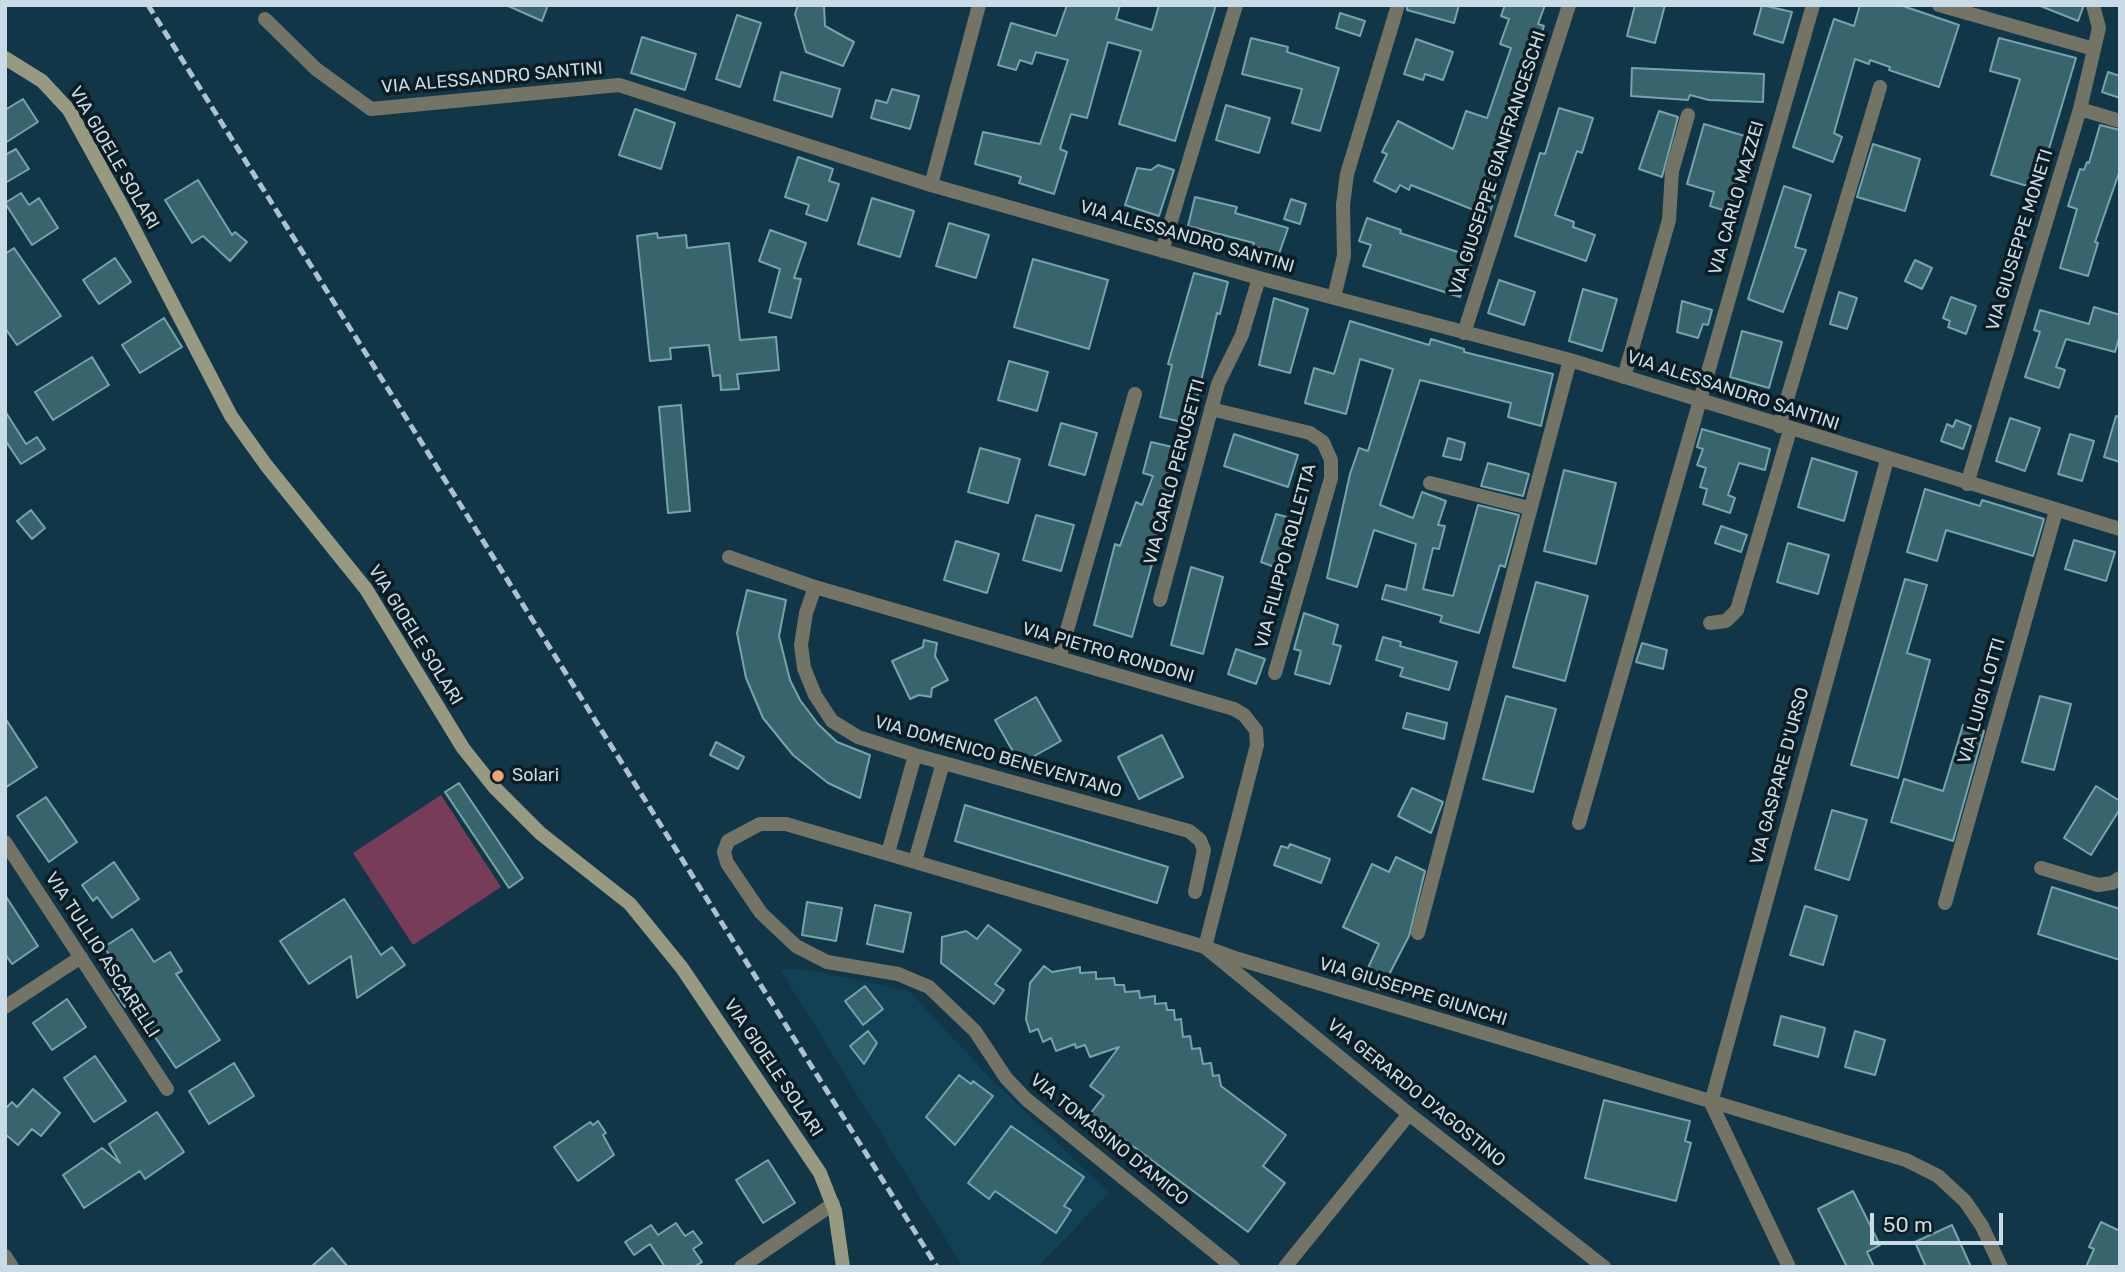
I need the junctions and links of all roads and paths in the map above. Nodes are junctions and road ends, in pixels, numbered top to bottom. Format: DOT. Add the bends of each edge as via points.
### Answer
graph roads {
  1 [pos="979,5"];
  2 [pos="1236,5"];
  3 [pos="1398,5"];
  4 [pos="1569,5"];
  5 [pos="1813,5"];
  6 [pos="1939,5"];
  7 [pos="2094,5"];
  8 [pos="265,19"];
  9 [pos="2094,49"];
  10 [pos="5,58"];
  11 [pos="1880,86"];
  12 [pos="2080,108"];
  13 [pos="1688,116"];
  14 [pos="2120,121"];
  15 [pos="931,185"];
  16 [pos="1162,251"];
  17 [pos="1259,278"];
  18 [pos="1334,297"];
  19 [pos="1464,333"];
  20 [pos="1570,360"];
  21 [pos="1624,377"];
  22 [pos="1135,394"];
  23 [pos="1698,401"];
  24 [pos="1211,409"];
  25 [pos="1785,428"];
  26 [pos="1887,460"];
  27 [pos="1430,483"];
  28 [pos="1967,484"];
  29 [pos="1529,508"];
  30 [pos="2056,511"];
  31 [pos="2120,529"];
  32 [pos="729,557"];
  33 [pos="815,587"];
  34 [pos="1160,600"];
  35 [pos="1710,624"];
  36 [pos="1059,658"];
  37 [pos="1275,673"];
  38 [pos="915,755"];
  39 [pos="943,763"];
  40 [pos="766,823"];
  41 [pos="1579,823"];
  42 [pos="5,842"];
  43 [pos="887,853"];
  44 [pos="915,861"];
  45 [pos="2041,869"];
  46 [pos="2120,878"];
  47 [pos="1195,892"];
  48 [pos="1945,903"];
  49 [pos="1418,933"];
  50 [pos="1205,947"];
  51 [pos="81,957"];
  52 [pos="5,1007"];
  53 [pos="167,1089"];
  54 [pos="1711,1103"];
  55 [pos="1409,1114"];
  56 [pos="833,1204"];
  57 [pos="5,1256"];
  58 [pos="12,1267"];
  59 [pos="741,1267"];
  60 [pos="843,1267"];
  61 [pos="1233,1267"];
  62 [pos="1285,1267"];
  63 [pos="1604,1267"];
  64 [pos="1789,1267"];
  65 [pos="2001,1267"];
  1 -- 15 [label="street"];
  2 -- 16 [label="street"];
  3 -- 18 [label="street" via="1349,167 1343,205 1344,256"];
  4 -- 19 [label="street, VIA GIUSEPPE GIANFRANCESCHI"];
  5 -- 23 [label="street, VIA CARLO MAZZEI"];
  6 -- 9 [label="street"];
  7 -- 9 [label="street, VIA GIUSEPPE MONETI" via="2099,28"];
  8 -- 15 [label="street, VIA ALESSANDRO SANTINI" via="316,69 371,109 619,85"];
  9 -- 12 [label="street, VIA GIUSEPPE MONETI"];
  10 -- 56 [label="street, VIA GIOELE SOLARI" via="42,81 68,110 231,416 372,598 463,748 533,826 625,899 657,935 815,1165"];
  11 -- 25 [label="street"];
  12 -- 14 [label="street"];
  12 -- 28 [label="street, VIA GIUSEPPE MONETI"];
  13 -- 21 [label="street" via="1672,171 1669,220"];
  15 -- 16 [label="street, VIA ALESSANDRO SANTINI"];
  16 -- 17 [label="street, VIA ALESSANDRO SANTINI"];
  17 -- 18 [label="street, VIA ALESSANDRO SANTINI"];
  17 -- 24 [label="street, VIA CARLO PERUGETTI" via="1242,335 1220,377"];
  18 -- 19 [label="street, VIA ALESSANDRO SANTINI"];
  19 -- 20 [label="street, VIA ALESSANDRO SANTINI"];
  20 -- 21 [label="street, VIA ALESSANDRO SANTINI"];
  20 -- 29 [label="street"];
  21 -- 23 [label="street, VIA ALESSANDRO SANTINI"];
  22 -- 36 [label="street"];
  23 -- 25 [label="street, VIA ALESSANDRO SANTINI"];
  23 -- 41 [label="street, VIA CARLO MAZZEI"];
  24 -- 34 [label="street, VIA CARLO PERUGETTI"];
  24 -- 37 [label="street, VIA FILIPPO ROLLETTA" via="1310,433 1322,442 1331,460 1331,478"];
  25 -- 26 [label="street, VIA ALESSANDRO SANTINI"];
  25 -- 35 [label="street" via="1737,610 1726,621"];
  26 -- 28 [label="street, VIA ALESSANDRO SANTINI"];
  26 -- 54 [label="street, VIA GASPARE D'URSO"];
  27 -- 29 [label="street"];
  28 -- 30 [label="street, VIA ALESSANDRO SANTINI"];
  29 -- 49 [label="street"];
  30 -- 31 [label="street, VIA ALESSANDRO SANTINI"];
  30 -- 48 [label="street, VIA LUIGI LOTTI"];
  32 -- 33 [label="street, VIA PIETRO RONDONI"];
  33 -- 36 [label="street, VIA PIETRO RONDONI"];
  33 -- 38 [label="street, VIA DOMENICO BENEVENTANO" via="801,645 815,695 832,721 858,737"];
  36 -- 50 [label="street, VIA PIETRO RONDONI" via="1234,709 1256,730 1256,749"];
  38 -- 39 [label="street, VIA DOMENICO BENEVENTANO"];
  38 -- 43 [label="street"];
  39 -- 44 [label="street"];
  39 -- 47 [label="street, VIA DOMENICO BENEVENTANO" via="1193,833 1204,850"];
  40 -- 43 [label="street, VIA GIUSEPPE GIUNCHI" via="786,824"];
  40 -- 61 [label="street, VIA TOMASINO D'AMICO" via="728,841 724,856 754,905 775,928 820,960 898,974 934,991 975,1031 1026,1099"];
  42 -- 51 [label="street, VIA TULLIO ASCARELLI"];
  43 -- 44 [label="street, VIA GIUSEPPE GIUNCHI"];
  44 -- 50 [label="street, VIA GIUSEPPE GIUNCHI"];
  45 -- 46 [label="street" via="2098,885"];
  50 -- 54 [label="street, VIA GIUSEPPE GIUNCHI"];
  50 -- 55 [label="street, VIA GERARDO D'AGOSTINO"];
  51 -- 52 [label="street"];
  51 -- 53 [label="street, VIA TULLIO ASCARELLI"];
  54 -- 64 [label="street"];
  54 -- 65 [label="street, VIA GIUSEPPE GIUNCHI" via="1926,1169 1965,1201 1986,1232"];
  55 -- 62 [label="street"];
  55 -- 63 [label="street, VIA GERARDO D'AGOSTINO"];
  56 -- 59 [label="street"];
  56 -- 60 [label="street, VIA GIOELE SOLARI"];
  57 -- 58 [label="street"];
}
